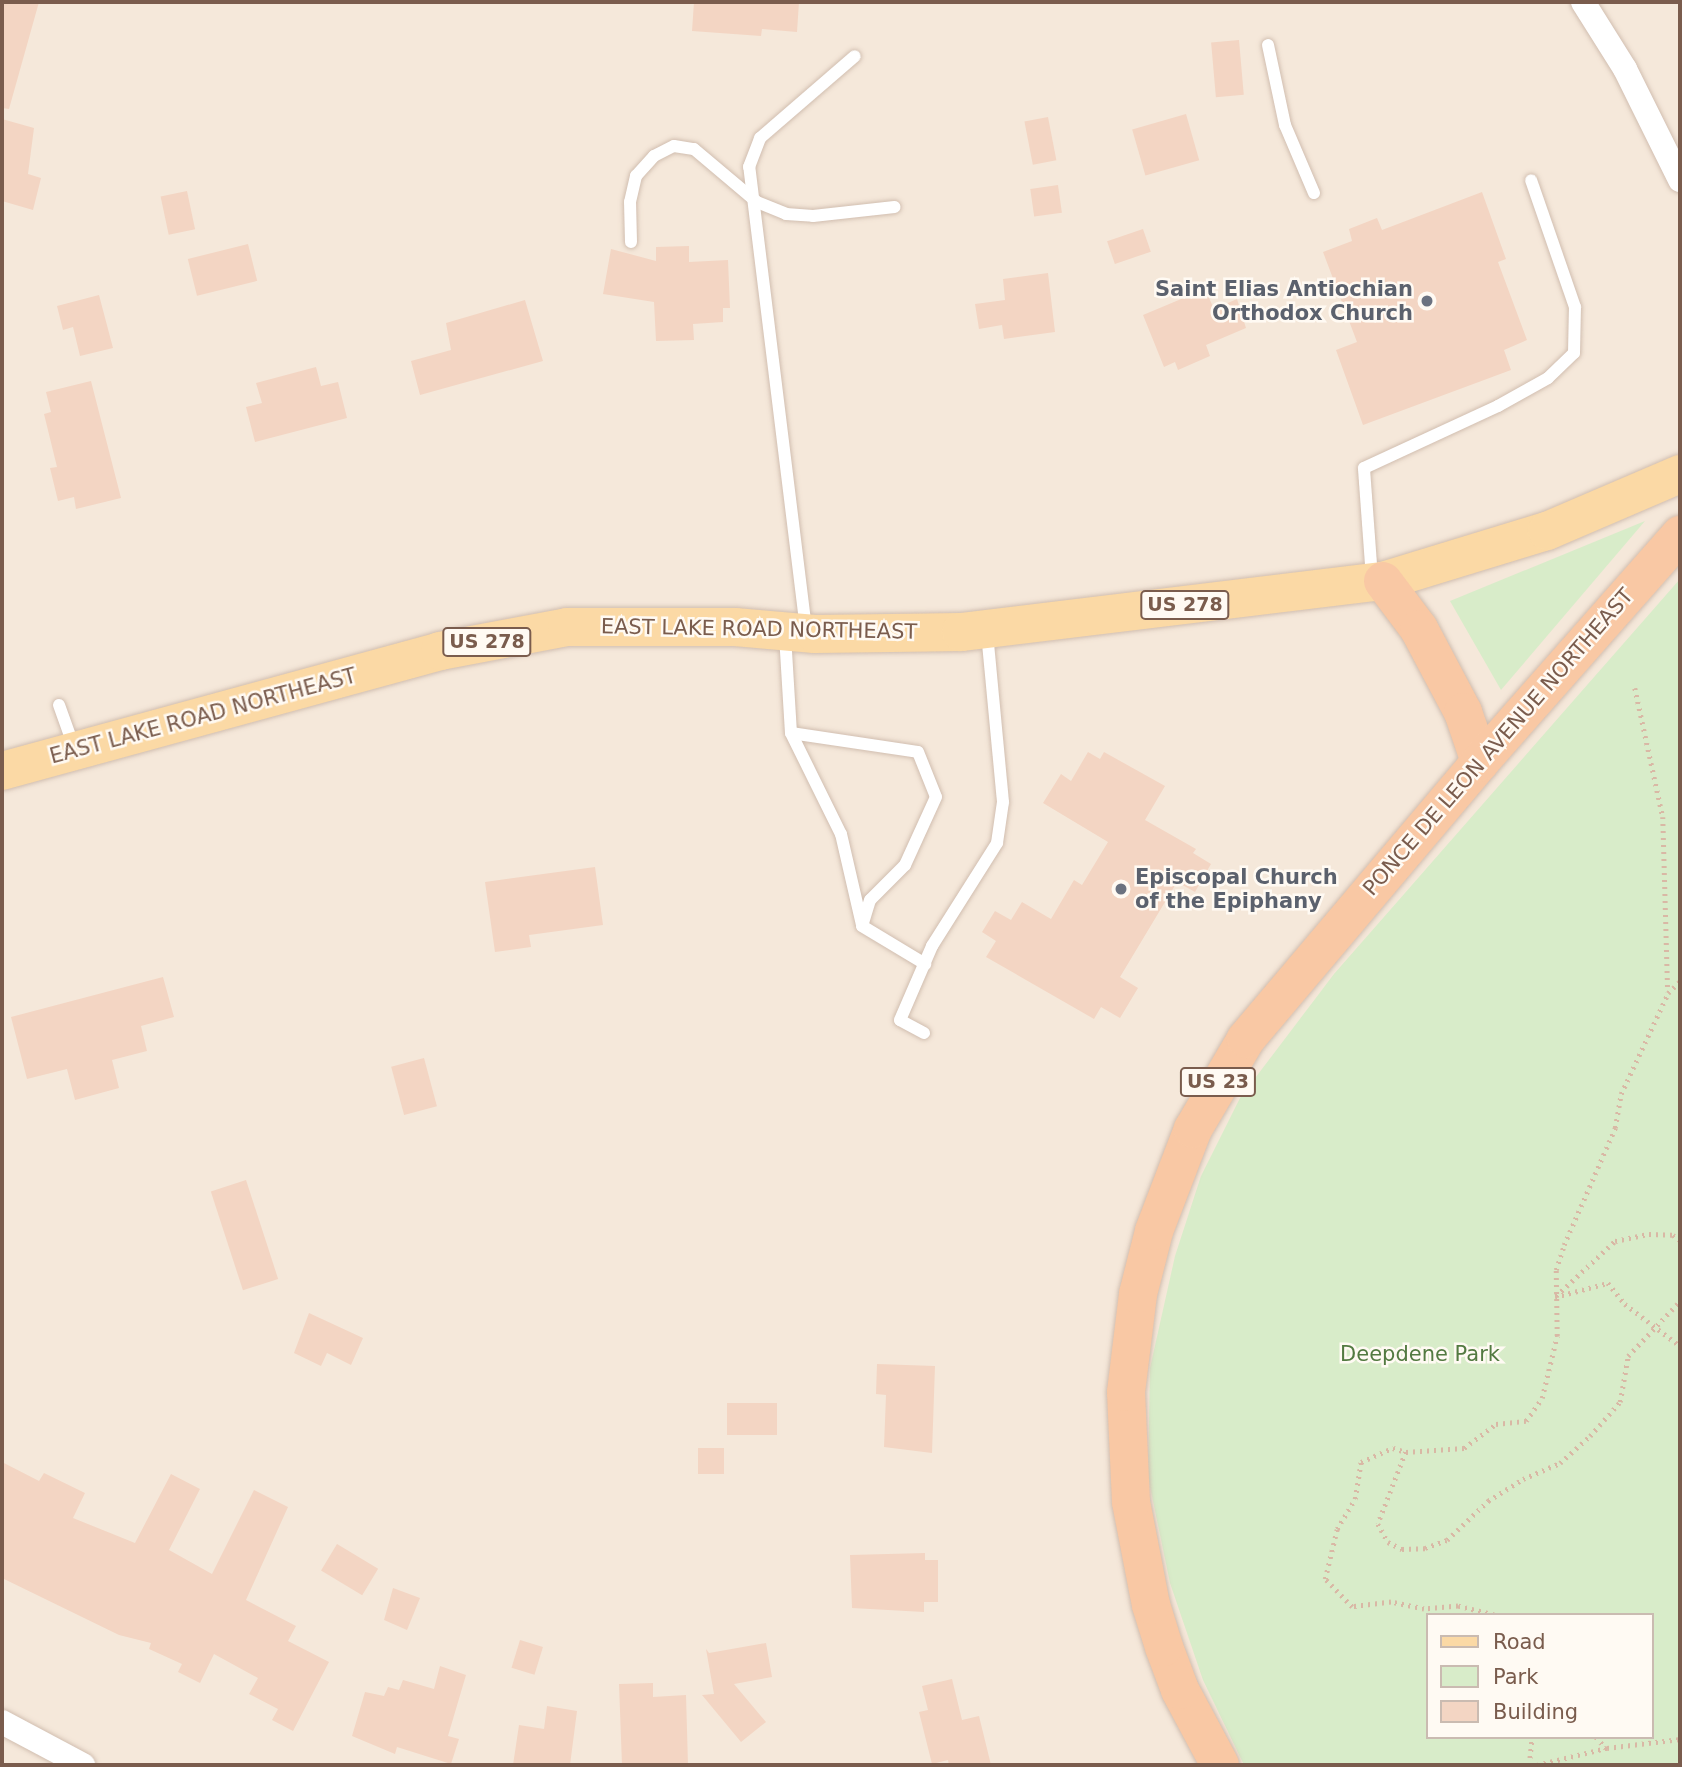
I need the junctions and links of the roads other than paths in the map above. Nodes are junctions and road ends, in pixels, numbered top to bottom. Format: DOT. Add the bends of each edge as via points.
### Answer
graph roads {
  1 [pos="1583,2"];
  2 [pos="1268,45"];
  3 [pos="855,56"];
  4 [pos="1531,180"];
  5 [pos="1680,180"];
  6 [pos="1314,193"];
  7 [pos="757,202"];
  8 [pos="894,207"];
  9 [pos="631,242"];
  10 [pos="1680,474"];
  11 [pos="1680,535"];
  12 [pos="1378,582"];
  13 [pos="987,629"];
  14 [pos="796,632"];
  15 [pos="59,705"];
  16 [pos="791,733"];
  17 [pos="75,751"];
  18 [pos="1480,762"];
  19 [pos="2,771"];
  20 [pos="862,926"];
  21 [pos="925,964"];
  22 [pos="924,1033"];
  23 [pos="2,1722"];
  24 [pos="83,1765"];
  25 [pos="1220,1765"];
  1 -- 5 [label="street" via="1625,69"];
  2 -- 6 [label="lane" via="1285,125"];
  3 -- 7 [label="lane" via="760,138 749,167"];
  4 -- 12 [label="lane" via="1576,307 1574,353 1548,378 1498,406 1364,468"];
  7 -- 8 [label="lane" via="786,214 813,216"];
  7 -- 9 [label="lane" via="694,149 674,146 654,156 636,176 630,202"];
  7 -- 14 [label="lane"];
  10 -- 12 [label="main road, EAST LAKE ROAD NORTHEAST / US 278" via="1547,531"];
  11 -- 18 [label="highway, PONCE DE LEON AVENUE NORTHEAST / US 23"];
  12 -- 13 [label="main road, EAST LAKE ROAD NORTHEAST / US 278"];
  12 -- 18 [label="highway" via="1419,629 1463,712"];
  13 -- 14 [label="main road, EAST LAKE ROAD NORTHEAST / US 278"];
  13 -- 21 [label="lane" via="1003,802 997,843"];
  14 -- 16 [label="lane"];
  14 -- 17 [label="main road, EAST LAKE ROAD NORTHEAST / US 278" via="616,624 515,636 440,651"];
  15 -- 17 [label="lane"];
  16 -- 20 [label="lane" via="841,834"];
  16 -- 20 [label="lane" via="918,752 936,797 905,865 870,900"];
  17 -- 19 [label="main road, EAST LAKE ROAD NORTHEAST / US 278"];
  18 -- 25 [label="highway, PONCE DE LEON AVENUE NORTHEAST / US 23" via="1247,1039 1193,1129 1154,1231 1138,1294 1126,1392 1131,1502 1164,1647 1180,1690"];
  20 -- 21 [label="lane"];
  21 -- 22 [label="lane" via="900,1020"];
  23 -- 24 [label="street"];
}
